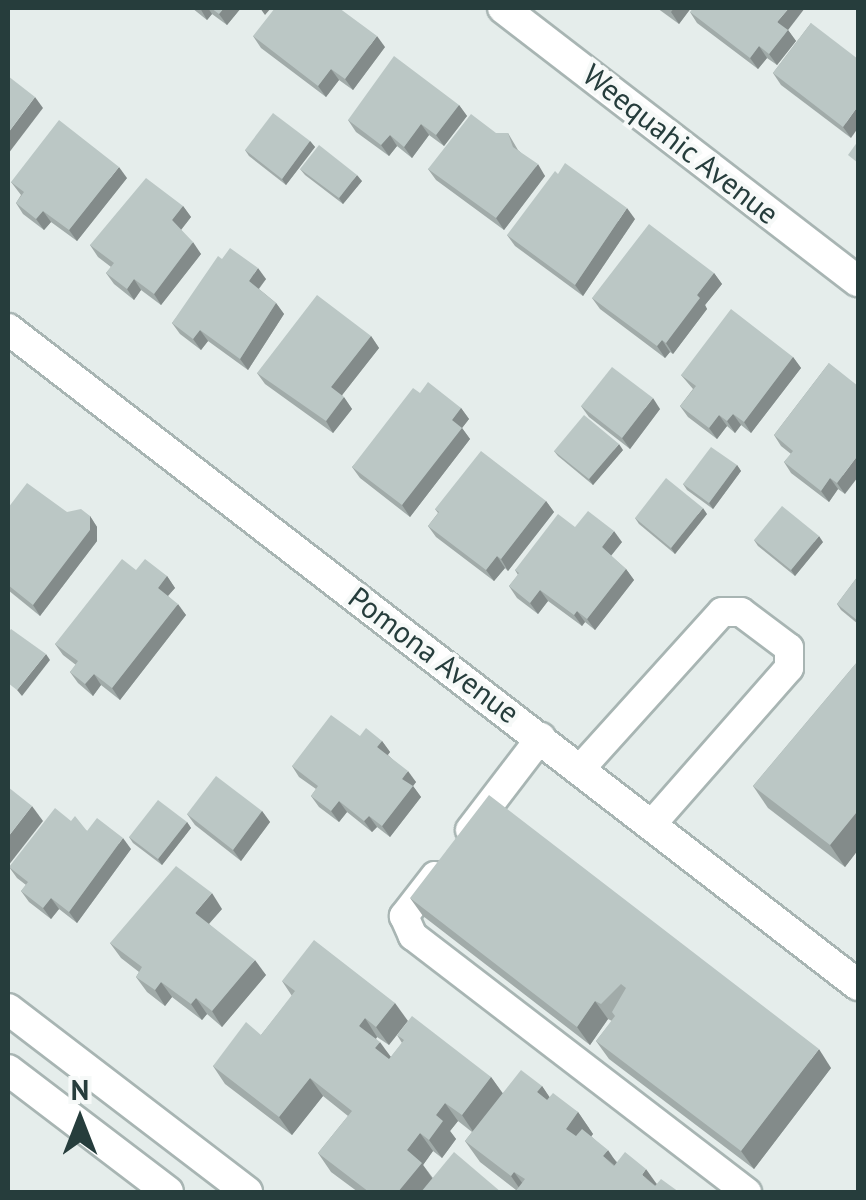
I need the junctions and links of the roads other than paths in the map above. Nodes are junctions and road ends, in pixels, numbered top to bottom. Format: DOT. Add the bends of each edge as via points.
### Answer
graph roads {
  1 [pos="503,8"];
  2 [pos="858,281"];
  3 [pos="8,329"];
  4 [pos="541,737"];
  5 [pos="581,768"];
  6 [pos="654,823"];
  7 [pos="858,985"];
  8 [pos="8,1009"];
  9 [pos="8,1070"];
  10 [pos="170,1134"];
  11 [pos="140,1171"];
  12 [pos="168,1192"];
  13 [pos="247,1192"];
  14 [pos="747,1192"];
  1 -- 2 [label="street, Weequahic Avenue"];
  3 -- 4 [label="street, Pomona Avenue"];
  4 -- 5 [label="street, Pomona Avenue"];
  4 -- 14 [label="lane" via="404,916 413,936"];
  5 -- 6 [label="street, Pomona Avenue"];
  5 -- 6 [label="lane" via="722,612 741,612 789,648 789,668"];
  6 -- 7 [label="street, Pomona Avenue"];
  8 -- 10 [label="street"];
  9 -- 11 [label="street"];
  10 -- 11 [label="street"];
  10 -- 13 [label="street"];
  11 -- 12 [label="street"];
}
